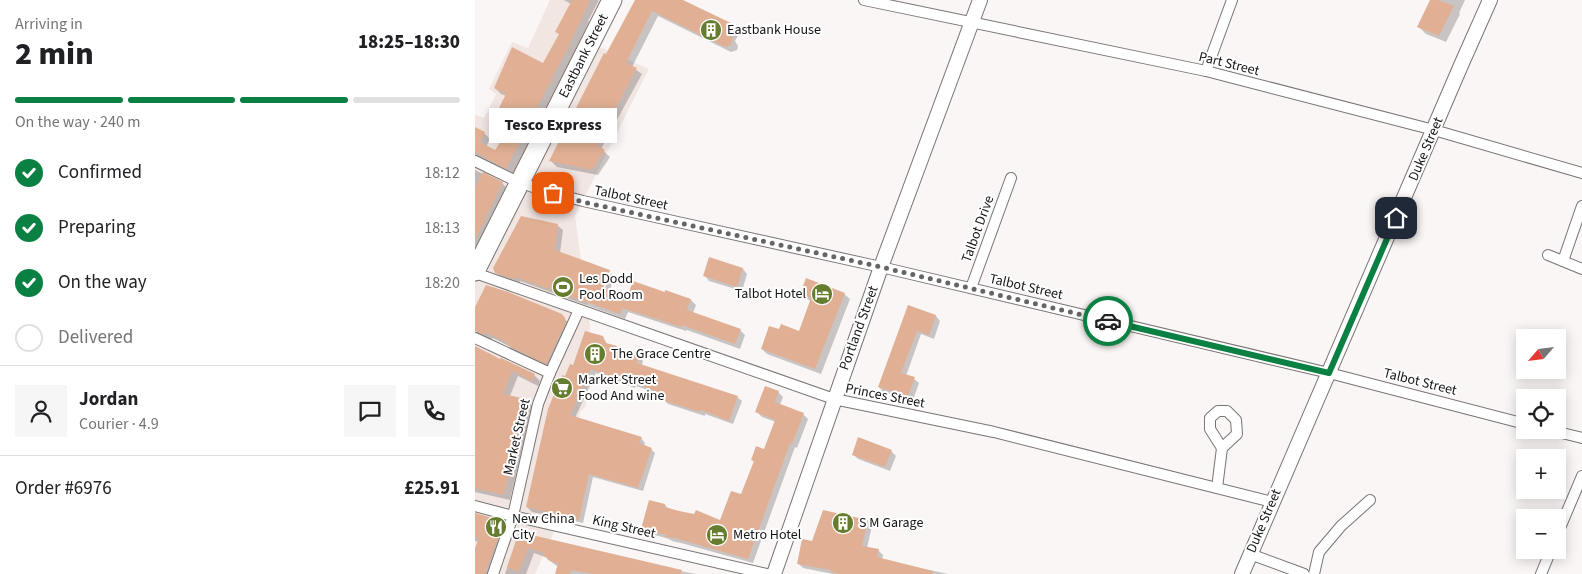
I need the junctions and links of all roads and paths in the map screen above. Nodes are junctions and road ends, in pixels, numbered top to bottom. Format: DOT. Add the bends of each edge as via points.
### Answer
graph roads {
  1 [pos="612,0"];
  2 [pos="864,0"];
  3 [pos="980,0"];
  4 [pos="1232,0"];
  5 [pos="1490,0"];
  6 [pos="972,23"];
  7 [pos="1206,72"];
  8 [pos="1434,130"];
  9 [pos="475,161"];
  10 [pos="1582,173"];
  11 [pos="1011,178"];
  12 [pos="520,182"];
  13 [pos="1582,206"];
  14 [pos="1548,255"];
  15 [pos="1563,261"];
  16 [pos="881,267"];
  17 [pos="1582,269"];
  18 [pos="475,272"];
  19 [pos="971,288"];
  20 [pos="579,310"];
  21 [pos="475,338"];
  22 [pos="550,373"];
  23 [pos="1329,373"];
  24 [pos="834,399"];
  25 [pos="1516,422"];
  26 [pos="1566,434"];
  27 [pos="1582,438"];
  28 [pos="1222,448"];
  29 [pos="1582,476"];
  30 [pos="1217,488"];
  31 [pos="1370,500"];
  32 [pos="1272,502"];
  33 [pos="475,506"];
  34 [pos="1566,514"];
  35 [pos="513,516"];
  36 [pos="1250,554"];
  37 [pos="1547,559"];
  38 [pos="493,574"];
  39 [pos="767,574"];
  40 [pos="774,574"];
  41 [pos="1242,574"];
  42 [pos="1305,574"];
  43 [pos="1314,574"];
  44 [pos="1541,574"];
  1 -- 12 [label="highway, Eastbank Street"];
  2 -- 6 [label="street, Part Street"];
  3 -- 6 [label="street, Portland Street"];
  4 -- 7 [label="street"];
  5 -- 8 [label="street, Duke Street"];
  6 -- 7 [label="street, Part Street"];
  6 -- 16 [label="street, Portland Street"];
  7 -- 8 [label="street, Part Street"];
  8 -- 10 [label="street, Part Street"];
  8 -- 23 [label="street, Duke Street"];
  9 -- 12 [label="street, Talbot Street"];
  11 -- 19 [label="street, Talbot Drive"];
  12 -- 16 [label="street, Talbot Street" via="583,202"];
  12 -- 18 [label="highway, Eastbank Street"];
  13 -- 15 [label="street"];
  14 -- 15 [label="street"];
  15 -- 17 [label="street"];
  16 -- 19 [label="street, Talbot Street"];
  16 -- 24 [label="street, Portland Street"];
  18 -- 20 [label="street, Princes Street"];
  19 -- 23 [label="street, Talbot Street"];
  20 -- 22 [label="street, Market Street"];
  20 -- 24 [label="street, Princes Street"];
  21 -- 22 [label="street"];
  22 -- 35 [label="street, Market Street" via="538,404"];
  23 -- 25 [label="street, Talbot Street"];
  23 -- 32 [label="street, Duke Street"];
  24 -- 30 [label="street, Princes Street" via="994,432"];
  24 -- 40 [label="street, Portland Street"];
  26 -- 27 [label="street"];
  28 -- 30 [label="street"];
  29 -- 34 [label="street"];
  30 -- 32 [label="street, Princes Street"];
  31 -- 43 [label="street" via="1319,552"];
  32 -- 36 [label="street, Duke Street"];
  33 -- 35 [label="street, King Street"];
  35 -- 38 [label="street, Market Street"];
  35 -- 39 [label="street, King Street"];
  36 -- 41 [label="street, Duke Street"];
  36 -- 42 [label="street"];
  37 -- 44 [label="street"];
}
